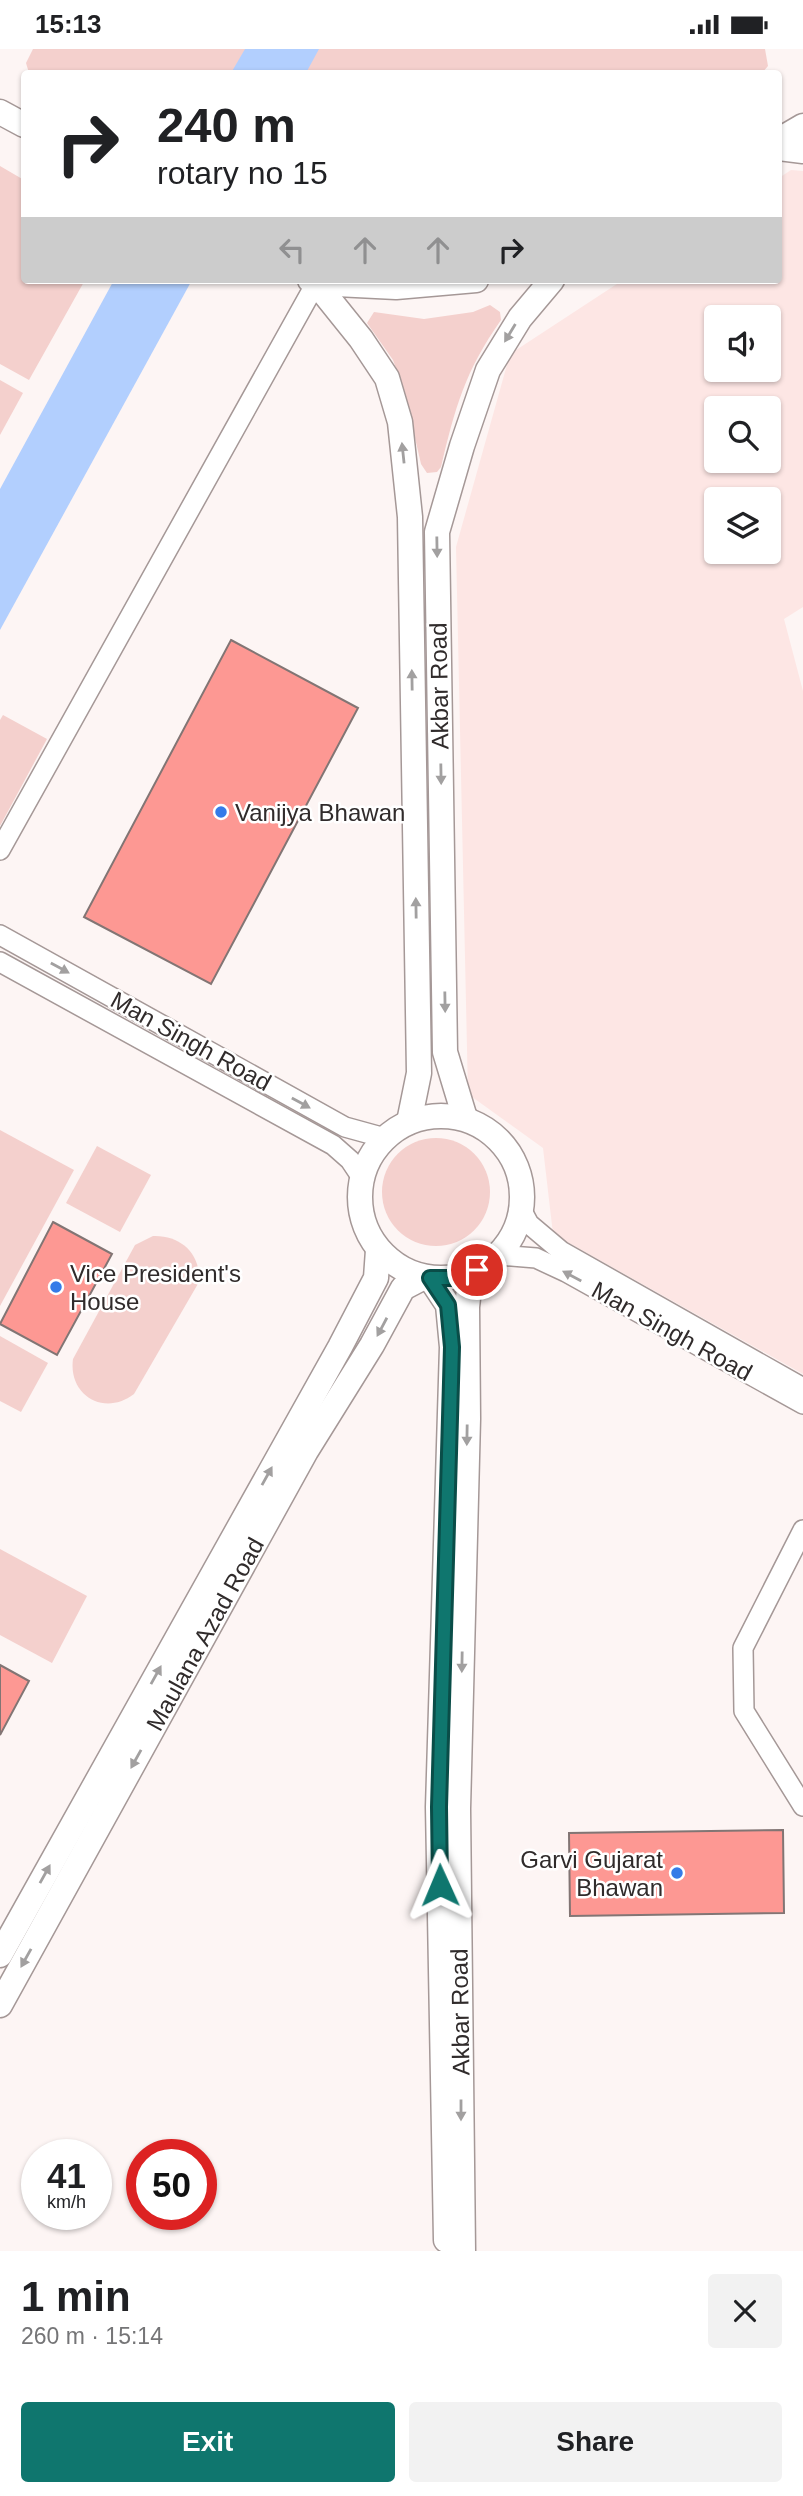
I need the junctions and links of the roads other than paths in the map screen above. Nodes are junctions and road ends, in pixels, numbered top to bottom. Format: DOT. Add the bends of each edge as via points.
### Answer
graph roads {
  1 [pos="0,112"];
  2 [pos="21,123"];
  3 [pos="803,125"];
  4 [pos="782,138"];
  5 [pos="782,148"];
  6 [pos="803,151"];
  7 [pos="312,284"];
  8 [pos="315,284"];
  9 [pos="346,284"];
  10 [pos="430,284"];
  11 [pos="549,284"];
  12 [pos="407,496"];
  13 [pos="447,497"];
  14 [pos="0,850"];
  15 [pos="0,935"];
  16 [pos="0,962"];
  17 [pos="465,1118"];
  18 [pos="409,1122"];
  19 [pos="385,1138"];
  20 [pos="362,1178"];
  21 [pos="521,1214"];
  22 [pos="379,1249"];
  23 [pos="499,1255"];
  24 [pos="477,1270"];
  25 [pos="427,1277"];
  26 [pos="803,1388"];
  27 [pos="803,1404"];
  28 [pos="803,1530"];
  29 [pos="803,1806"];
  30 [pos="0,1955"];
  31 [pos="0,2004"];
  32 [pos="447,2251"];
  33 [pos="463,2251"];
  1 -- 2 [label="main road"];
  3 -- 4 [label="main road"];
  5 -- 6 [label="main road"];
  7 -- 14 [label="street"];
  12 -- 8 [label="main road, Akbar Road, one-way" via="400,422 387,377"];
  9 -- 10 [label="main road"];
  11 -- 13 [label="main road, Akbar Road, one-way" via="520,317 488,370"];
  12 -- 13 [label="main road"];
  18 -- 12 [label="main road, Akbar Road, one-way" via="419,1073"];
  13 -- 17 [label="main road, Akbar Road, one-way" via="437,532 445,1052"];
  15 -- 19 [label="street, Man Singh Road, one-way" via="345,1127"];
  16 -- 20 [label="street, Man Singh Road" via="333,1145"];
  17 -- 18 [label="main road" via="427,1116"];
  17 -- 21 [label="main road" via="504,1144 516,1164 523,1187"];
  18 -- 19 [label="main road"];
  19 -- 20 [label="main road" via="371,1155"];
  20 -- 22 [label="main road" via="360,1203 366,1228"];
  21 -- 23 [label="main road"];
  21 -- 26 [label="street, Man Singh Road" via="561,1251"];
  22 -- 25 [label="main road" via="399,1267"];
  30 -- 22 [label="main road, Maulana Azad Road, one-way" via="340,1347 376,1278"];
  23 -- 24 [label="main road"];
  27 -- 23 [label="street, Man Singh Road, one-way" via="566,1272 536,1258"];
  24 -- 25 [label="main road" via="454,1278"];
  24 -- 33 [label="main road, Akbar Road, one-way" via="467,1307 458,1809"];
  25 -- 31 [label="main road, Maulana Azad Road, one-way" via="403,1288 306,1451"];
  25 -- 32 [label="main road, Akbar Road" via="448,1305 452,1347 439,1807"];
  28 -- 29 [label="street" via="743,1648 744,1711"];
}
